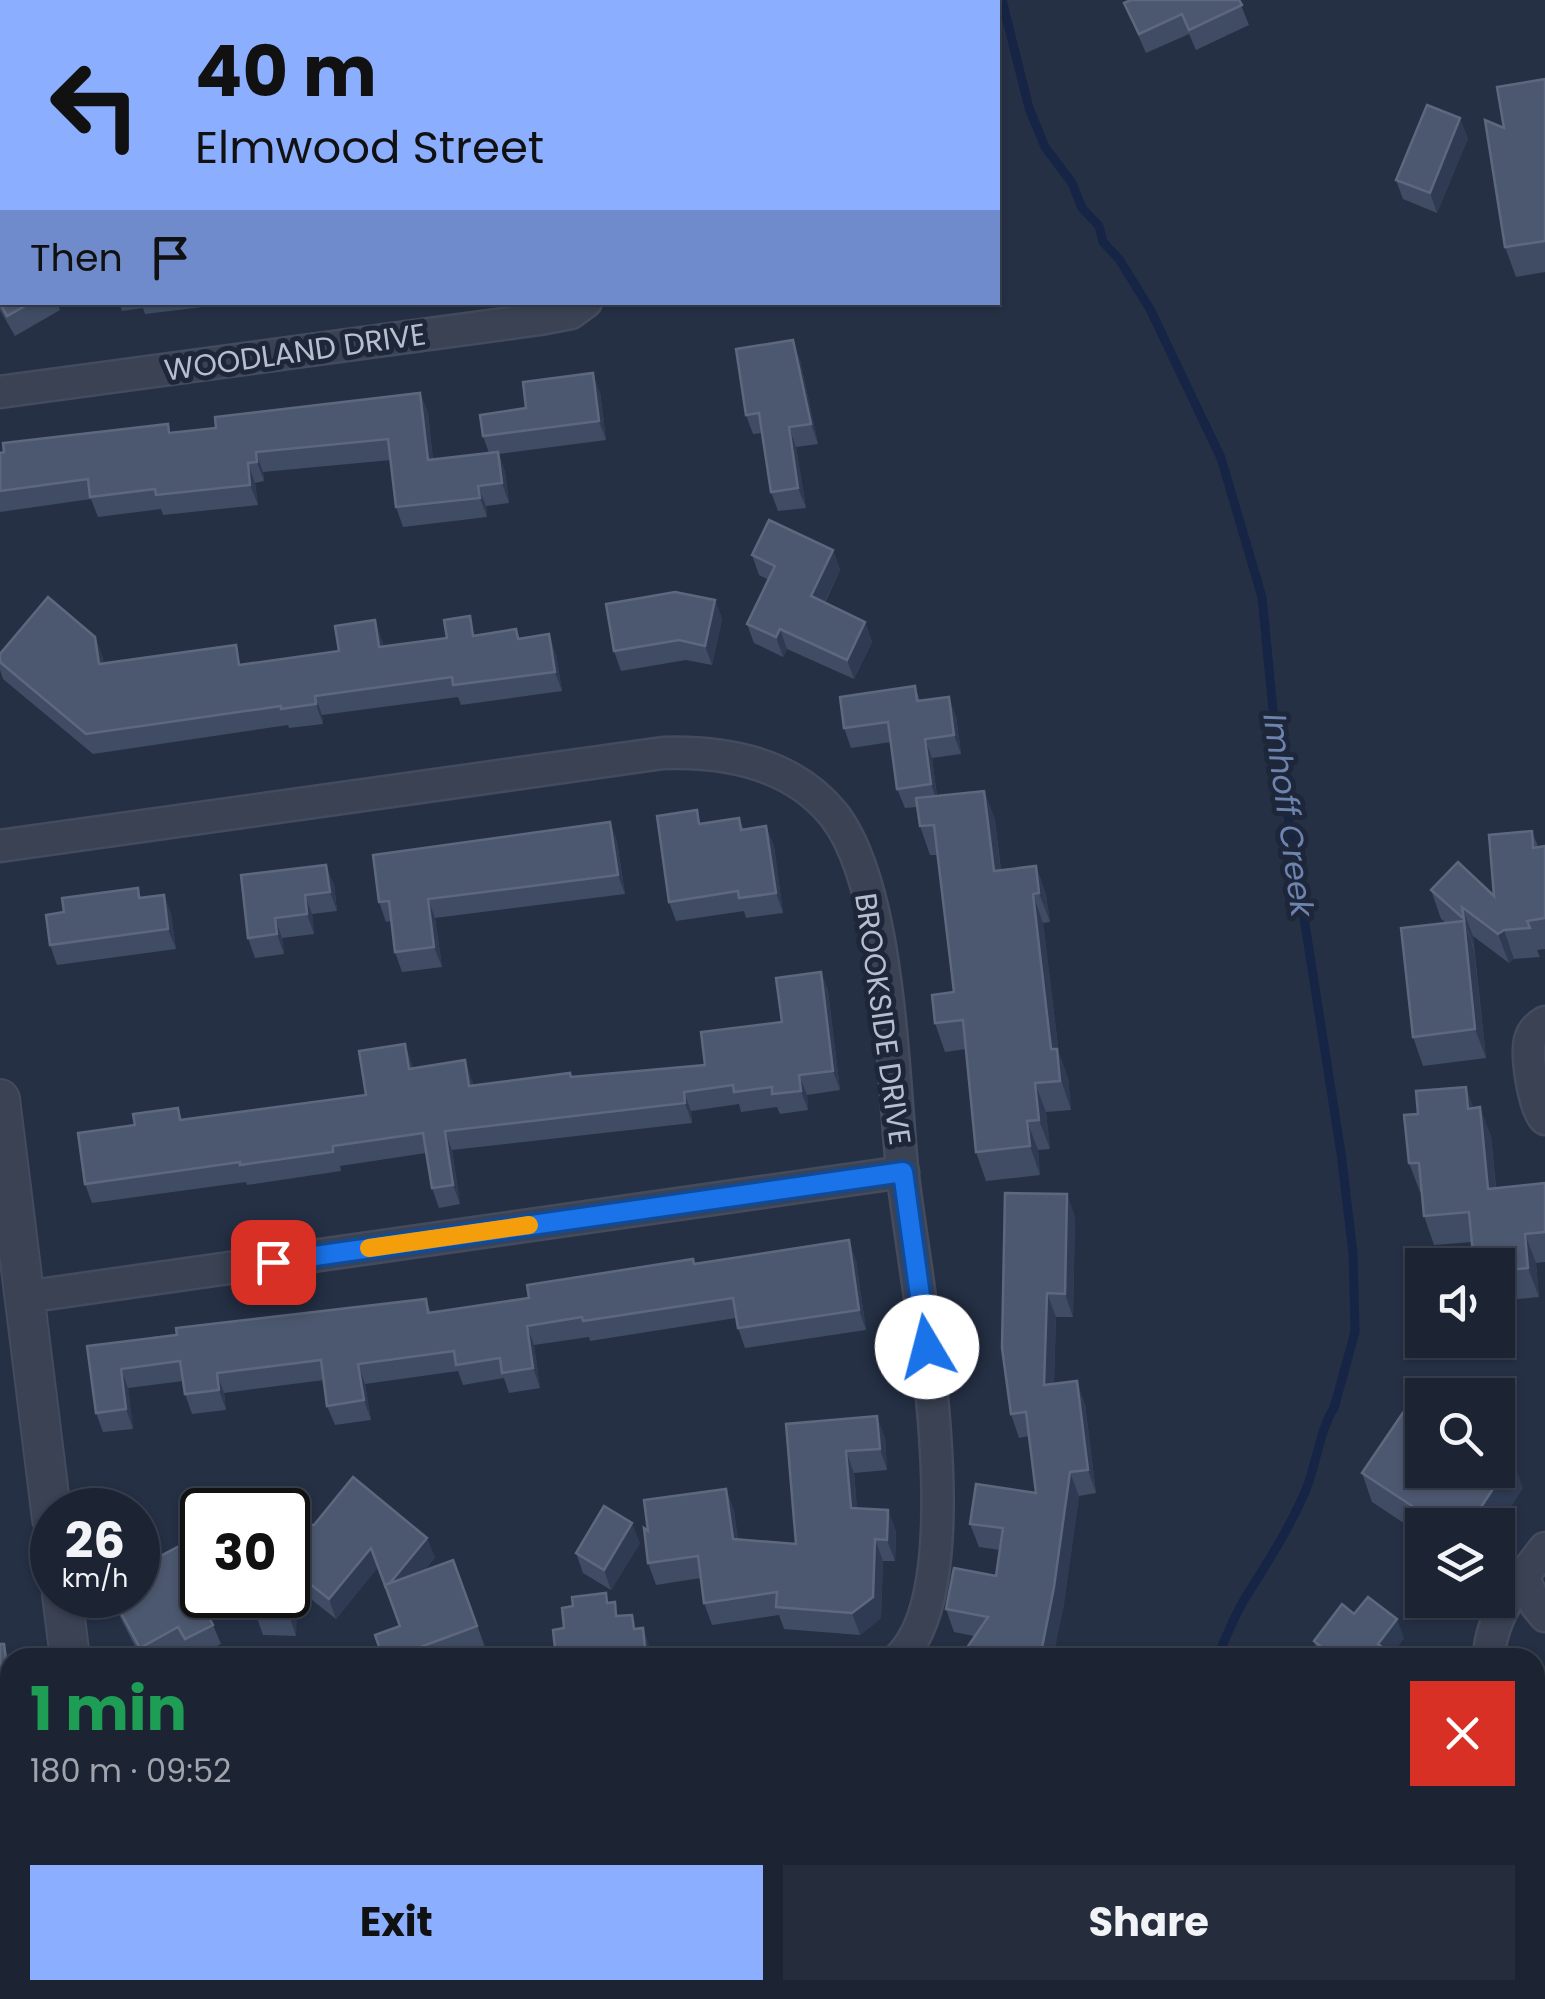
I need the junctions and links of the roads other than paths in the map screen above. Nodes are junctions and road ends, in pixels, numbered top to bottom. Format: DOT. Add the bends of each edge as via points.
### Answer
graph roads {
  1 [pos="582,305"];
  2 [pos="0,392"];
  3 [pos="0,846"];
  4 [pos="1545,1022"];
  5 [pos="0,1099"];
  6 [pos="1545,1118"];
  7 [pos="903,1172"];
  8 [pos="15,1277"];
  9 [pos="47,1488"];
  10 [pos="1545,1548"];
  11 [pos="1524,1579"];
  12 [pos="1545,1616"];
  13 [pos="65,1618"];
  14 [pos="69,1648"];
  15 [pos="908,1648"];
  16 [pos="1489,1648"];
  1 -- 2 [label="street, WOODLAND DRIVE" via="540,319"];
  3 -- 7 [label="street, BROOKSIDE DRIVE" via="662,754 738,756 816,797 861,864 890,1025"];
  4 -- 6 [label="street" via="1529,1041 1534,1097"];
  5 -- 8 [label="street"];
  7 -- 8 [label="street"];
  7 -- 15 [label="street, BROOKSIDE DRIVE" via="934,1403 937,1506 929,1588"];
  8 -- 9 [label="street"];
  10 -- 11 [label="street"];
  11 -- 12 [label="street"];
  11 -- 16 [label="street" via="1498,1614"];
  13 -- 14 [label="street"];
}
